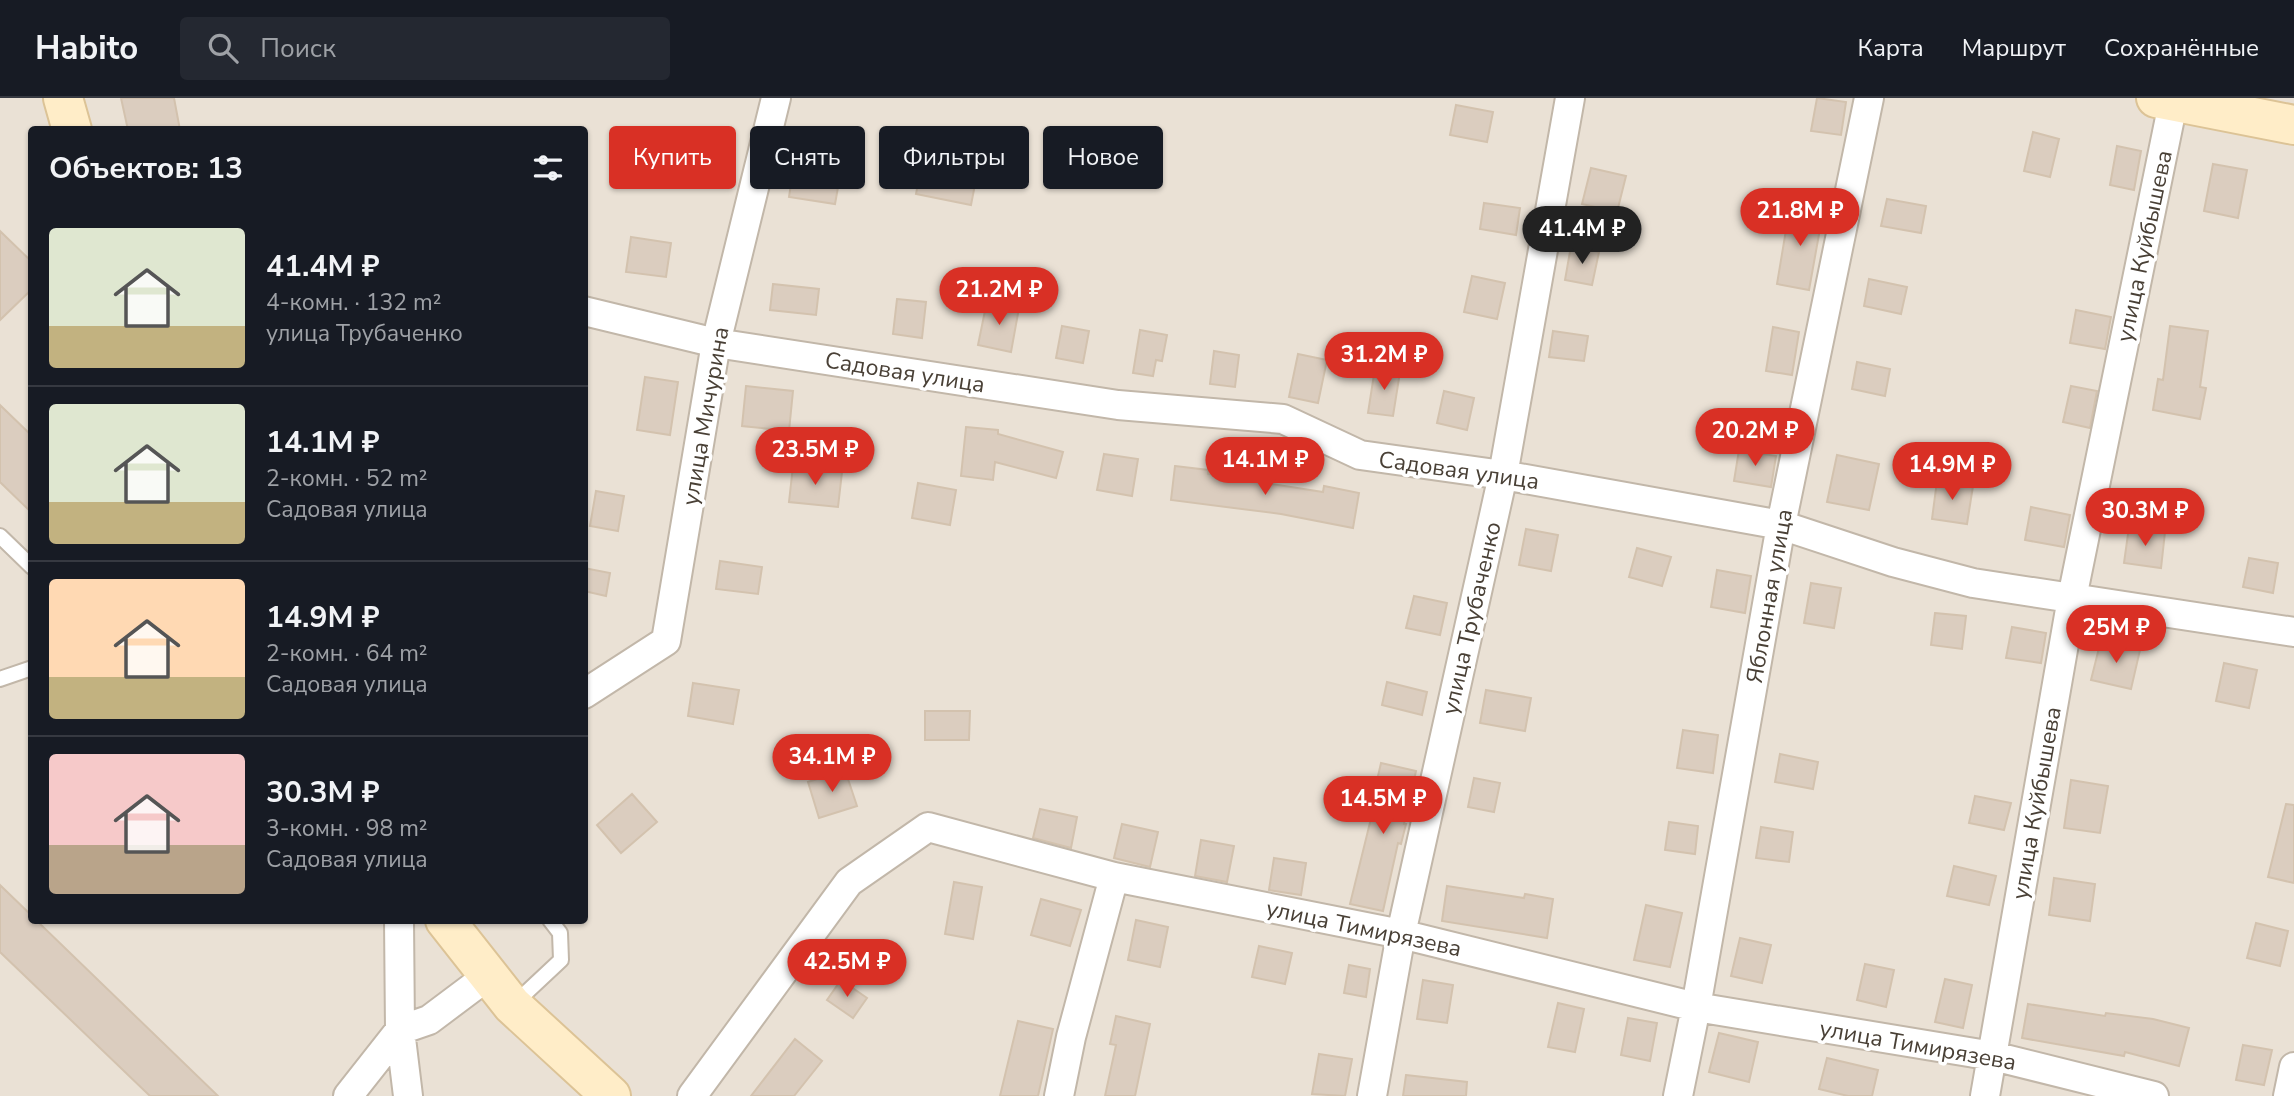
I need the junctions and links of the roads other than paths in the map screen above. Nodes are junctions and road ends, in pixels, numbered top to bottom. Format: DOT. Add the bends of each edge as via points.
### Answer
graph roads {
  1 [pos="63,98"];
  2 [pos="776,98"];
  3 [pos="1570,98"];
  4 [pos="1869,98"];
  5 [pos="2168,99"];
  6 [pos="2294,125"];
  7 [pos="71,126"];
  8 [pos="588,312"];
  9 [pos="716,343"];
  10 [pos="1503,475"];
  11 [pos="1781,525"];
  12 [pos="0,536"];
  13 [pos="28,563"];
  14 [pos="2072,597"];
  15 [pos="2294,632"];
  16 [pos="28,669"];
  17 [pos="0,679"];
  18 [pos="588,691"];
  19 [pos="1114,877"];
  20 [pos="399,924"];
  21 [pos="448,924"];
  22 [pos="553,924"];
  23 [pos="1401,934"];
  24 [pos="488,975"];
  25 [pos="512,1004"];
  26 [pos="1696,1007"];
  27 [pos="400,1030"];
  28 [pos="1993,1056"];
  29 [pos="2294,1067"];
  30 [pos="348,1096"];
  31 [pos="408,1096"];
  32 [pos="611,1096"];
  33 [pos="692,1096"];
  34 [pos="1059,1096"];
  35 [pos="1372,1096"];
  36 [pos="1678,1096"];
  37 [pos="1984,1096"];
  38 [pos="2154,1096"];
  39 [pos="2288,1096"];
  1 -- 7 [label="main road"];
  2 -- 9 [label="street, улица Мичурина"];
  3 -- 10 [label="street, улица Трубаченко"];
  4 -- 11 [label="street, Яблонная улица"];
  5 -- 6 [label="main road"];
  5 -- 14 [label="street, улица Куйбышева"];
  8 -- 9 [label="street, Садовая улица"];
  9 -- 10 [label="street, Садовая улица" via="1118,405 1283,419 1360,456"];
  9 -- 18 [label="street, улица Мичурина" via="666,641"];
  10 -- 11 [label="street, Садовая улица"];
  10 -- 23 [label="street, улица Трубаченко"];
  11 -- 14 [label="street, Садовая улица" via="1973,583"];
  11 -- 26 [label="street, Яблонная улица"];
  12 -- 13 [label="lane"];
  14 -- 15 [label="street, Садовая улица"];
  14 -- 28 [label="street, улица Куйбышева"];
  16 -- 17 [label="lane"];
  19 -- 23 [label="street, улица Тимирязева"];
  19 -- 33 [label="street, улица Тимирязева" via="928,827 849,882"];
  19 -- 34 [label="street"];
  20 -- 27 [label="street"];
  21 -- 24 [label="main road"];
  22 -- 25 [label="lane" via="559,933 561,960"];
  23 -- 26 [label="street, улица Тимирязева"];
  23 -- 35 [label="street, улица Трубаченко"];
  24 -- 25 [label="main road"];
  24 -- 27 [label="street" via="429,1020"];
  25 -- 32 [label="main road"];
  26 -- 28 [label="street, улица Тимирязева"];
  26 -- 36 [label="street, Яблонная улица"];
  27 -- 30 [label="street"];
  27 -- 31 [label="street"];
  28 -- 37 [label="street, улица Куйбышева"];
  28 -- 38 [label="street, улица Тимирязева"];
  29 -- 39 [label="street"];
}
